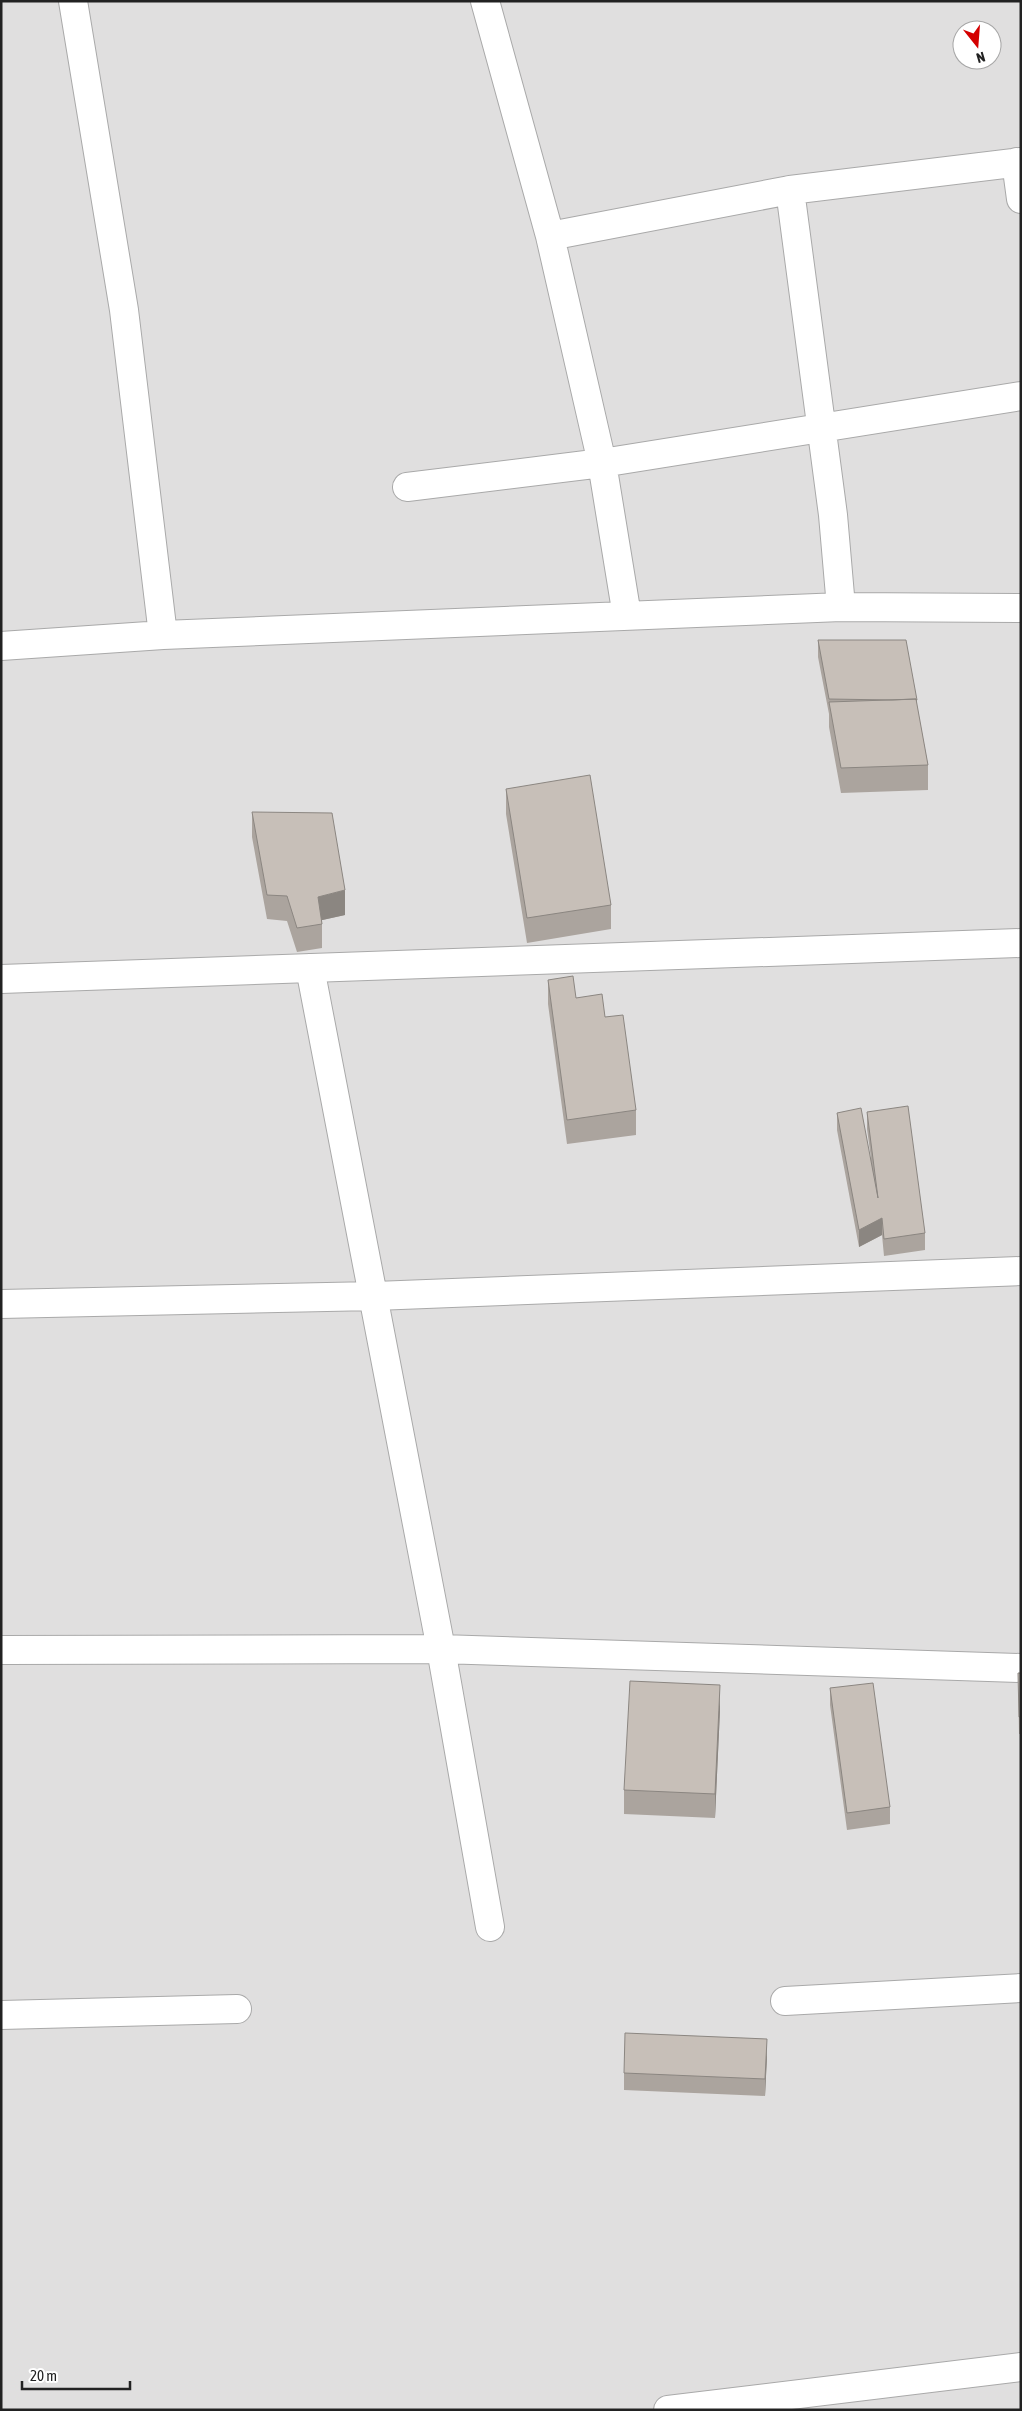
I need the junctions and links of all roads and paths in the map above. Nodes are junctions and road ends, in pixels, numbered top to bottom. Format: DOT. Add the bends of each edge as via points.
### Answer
graph roads {
  1 [pos="73,1"];
  2 [pos="486,1"];
  3 [pos="1018,162"];
  4 [pos="790,190"];
  5 [pos="1021,199"];
  6 [pos="550,236"];
  7 [pos="1021,396"];
  8 [pos="820,429"];
  9 [pos="602,463"];
  10 [pos="407,487"];
  11 [pos="841,607"];
  12 [pos="1021,608"];
  13 [pos="627,616"];
  14 [pos="163,636"];
  15 [pos="1,646"];
  16 [pos="1021,943"];
  17 [pos="310,968"];
  18 [pos="1,979"];
  19 [pos="1021,1271"];
  20 [pos="374,1296"];
  21 [pos="1,1304"];
  22 [pos="441,1649"];
  23 [pos="1,1650"];
  24 [pos="1021,1668"];
  25 [pos="490,1927"];
  26 [pos="1021,1988"];
  27 [pos="785,2001"];
  28 [pos="237,2009"];
  29 [pos="1,2015"];
  30 [pos="1021,2367"];
  31 [pos="668,2410"];
  1 -- 14 [label="street" via="124,310"];
  2 -- 6 [label="street"];
  3 -- 4 [label="street"];
  3 -- 5 [label="street"];
  4 -- 6 [label="street"];
  4 -- 8 [label="street"];
  6 -- 9 [label="street"];
  7 -- 8 [label="street"];
  8 -- 9 [label="street"];
  8 -- 11 [label="street" via="833,515"];
  9 -- 10 [label="street"];
  9 -- 13 [label="street"];
  11 -- 12 [label="street"];
  11 -- 13 [label="street"];
  13 -- 14 [label="street"];
  14 -- 15 [label="street"];
  16 -- 17 [label="street"];
  17 -- 18 [label="street"];
  17 -- 20 [label="street"];
  19 -- 20 [label="street"];
  20 -- 21 [label="street"];
  20 -- 22 [label="street"];
  22 -- 23 [label="street"];
  22 -- 24 [label="street"];
  22 -- 25 [label="street"];
  26 -- 27 [label="street"];
  28 -- 29 [label="street"];
  30 -- 31 [label="street"];
}
